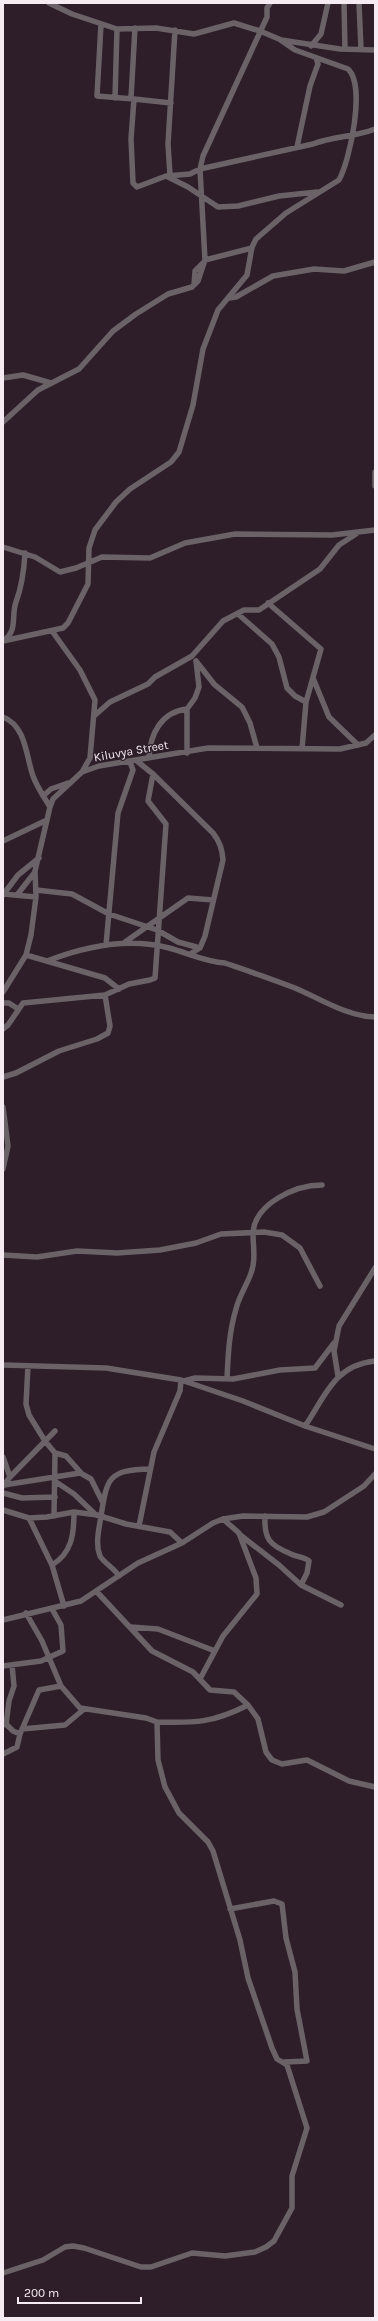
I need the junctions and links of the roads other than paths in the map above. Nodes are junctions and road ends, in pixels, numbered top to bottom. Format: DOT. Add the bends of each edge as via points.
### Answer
graph roads {
  1 [pos="49,3"];
  2 [pos="270,3"];
  3 [pos="328,3"];
  4 [pos="344,3"];
  5 [pos="359,3"];
  6 [pos="100,24"];
  7 [pos="117,28"];
  8 [pos="135,28"];
  9 [pos="175,30"];
  10 [pos="260,31"];
  11 [pos="281,40"];
  12 [pos="311,46"];
  13 [pos="344,49"];
  14 [pos="361,49"];
  15 [pos="375,50"];
  16 [pos="316,58"];
  17 [pos="115,98"];
  18 [pos="132,98"];
  19 [pos="171,103"];
  20 [pos="375,129"];
  21 [pos="352,134"];
  22 [pos="297,147"];
  23 [pos="200,169"];
  24 [pos="168,176"];
  25 [pos="319,192"];
  26 [pos="203,197"];
  27 [pos="252,248"];
  28 [pos="205,261"];
  29 [pos="375,262"];
  30 [pos="229,298"];
  31 [pos="3,378"];
  32 [pos="51,383"];
  33 [pos="3,422"];
  34 [pos="375,472"];
  35 [pos="375,486"];
  36 [pos="375,530"];
  37 [pos="356,534"];
  38 [pos="3,547"];
  39 [pos="24,553"];
  40 [pos="89,561"];
  41 [pos="268,603"];
  42 [pos="238,614"];
  43 [pos="52,631"];
  44 [pos="3,641"];
  45 [pos="192,656"];
  46 [pos="196,661"];
  47 [pos="313,678"];
  48 [pos="306,702"];
  49 [pos="187,708"];
  50 [pos="94,716"];
  51 [pos="3,717"];
  52 [pos="375,735"];
  53 [pos="358,745"];
  54 [pos="258,748"];
  55 [pos="302,749"];
  56 [pos="187,753"];
  57 [pos="90,758"];
  58 [pos="149,758"];
  59 [pos="137,761"];
  60 [pos="130,762"];
  61 [pos="99,766"];
  62 [pos="82,772"];
  63 [pos="152,774"];
  64 [pos="71,782"];
  65 [pos="43,796"];
  66 [pos="50,807"];
  67 [pos="47,820"];
  68 [pos="3,841"];
  69 [pos="39,858"];
  70 [pos="35,871"];
  71 [pos="36,890"];
  72 [pos="3,895"];
  73 [pos="17,896"];
  74 [pos="36,897"];
  75 [pos="213,900"];
  76 [pos="109,914"];
  77 [pos="158,918"];
  78 [pos="148,927"];
  79 [pos="157,930"];
  80 [pos="125,942"];
  81 [pos="106,946"];
  82 [pos="157,946"];
  83 [pos="200,948"];
  84 [pos="190,954"];
  85 [pos="26,955"];
  86 [pos="47,962"];
  87 [pos="119,989"];
  88 [pos="3,992"];
  89 [pos="105,994"];
  90 [pos="3,1003"];
  91 [pos="18,1009"];
  92 [pos="375,1017"];
  93 [pos="3,1029"];
  94 [pos="3,1076"];
  95 [pos="3,1107"];
  96 [pos="3,1169"];
  97 [pos="322,1185"];
  98 [pos="253,1232"];
  99 [pos="3,1256"];
  100 [pos="375,1268"];
  101 [pos="320,1286"];
  102 [pos="334,1343"];
  103 [pos="375,1361"];
  104 [pos="3,1365"];
  105 [pos="28,1366"];
  106 [pos="338,1376"];
  107 [pos="227,1379"];
  108 [pos="183,1381"];
  109 [pos="305,1426"];
  110 [pos="55,1431"];
  111 [pos="45,1441"];
  112 [pos="375,1448"];
  113 [pos="55,1453"];
  114 [pos="3,1457"];
  115 [pos="150,1470"];
  116 [pos="80,1473"];
  117 [pos="375,1474"];
  118 [pos="56,1479"];
  119 [pos="5,1482"];
  120 [pos="3,1493"];
  121 [pos="55,1497"];
  122 [pos="102,1503"];
  123 [pos="3,1510"];
  124 [pos="74,1512"];
  125 [pos="54,1516"];
  126 [pos="99,1516"];
  127 [pos="266,1516"];
  128 [pos="29,1518"];
  129 [pos="223,1519"];
  130 [pos="139,1526"];
  131 [pos="239,1534"];
  132 [pos="182,1543"];
  133 [pos="52,1565"];
  134 [pos="119,1576"];
  135 [pos="301,1586"];
  136 [pos="98,1592"];
  137 [pos="341,1605"];
  138 [pos="64,1606"];
  139 [pos="52,1609"];
  140 [pos="26,1613"];
  141 [pos="3,1620"];
  142 [pos="131,1627"];
  143 [pos="215,1651"];
  144 [pos="50,1657"];
  145 [pos="12,1665"];
  146 [pos="3,1666"];
  147 [pos="200,1679"];
  148 [pos="61,1686"];
  149 [pos="248,1705"];
  150 [pos="83,1710"];
  151 [pos="5,1722"];
  152 [pos="157,1722"];
  153 [pos="21,1731"];
  154 [pos="3,1754"];
  155 [pos="375,1787"];
  156 [pos="230,1909"];
  157 [pos="285,2062"];
  158 [pos="3,2273"];
  1 -- 6 [label="street"];
  2 -- 10 [label="street"];
  3 -- 12 [label="street" via="321,34"];
  4 -- 13 [label="street"];
  5 -- 14 [label="street"];
  6 -- 7 [label="street"];
  6 -- 17 [label="street" via="98,96"];
  7 -- 8 [label="street"];
  7 -- 17 [label="street"];
  8 -- 9 [label="street"];
  8 -- 18 [label="street"];
  9 -- 10 [label="street" via="194,34 234,23"];
  9 -- 19 [label="street"];
  10 -- 11 [label="street"];
  10 -- 23 [label="street" via="205,151"];
  11 -- 12 [label="street"];
  11 -- 16 [label="street" via="290,48"];
  12 -- 13 [label="street"];
  13 -- 14 [label="street"];
  14 -- 15 [label="street"];
  16 -- 21 [label="street" via="348,68 353,75 357,87"];
  16 -- 22 [label="street" via="318,64 310,86"];
  17 -- 18 [label="street"];
  18 -- 19 [label="street"];
  18 -- 24 [label="street" via="133,183 137,187"];
  19 -- 24 [label="street"];
  20 -- 21 [label="street"];
  21 -- 22 [label="street"];
  21 -- 25 [label="street" via="343,173 339,180"];
  22 -- 23 [label="street"];
  23 -- 24 [label="street" via="190,174"];
  23 -- 26 [label="street"];
  24 -- 26 [label="street"];
  25 -- 26 [label="street" via="226,207 218,207"];
  25 -- 27 [label="street" via="274,222 256,239"];
  26 -- 28 [label="street"];
  27 -- 28 [label="street"];
  27 -- 30 [label="street" via="247,275"];
  28 -- 32 [label="street" via="201,276 194,285 168,294 136,314 113,331 79,369"];
  29 -- 30 [label="street" via="344,271 314,269 273,276 236,297"];
  30 -- 40 [label="street" via="218,310 203,349 193,405 179,452 171,462 145,478 116,502 95,530 89,548"];
  31 -- 32 [label="street" via="23,375"];
  32 -- 33 [label="street" via="29,397"];
  34 -- 35 [label="street"];
  36 -- 37 [label="street"];
  37 -- 40 [label="street" via="235,534 185,543 150,558 109,556"];
  37 -- 41 [label="street" via="339,545 320,569"];
  38 -- 39 [label="street"];
  39 -- 40 [label="street" via="42,560 60,572"];
  39 -- 44 [label="street" via="24,575 16,602 13,629"];
  40 -- 43 [label="street" via="88,584 75,613 63,628"];
  41 -- 42 [label="street" via="256,611 247,609"];
  41 -- 47 [label="street" via="320,646 322,654"];
  42 -- 45 [label="street" via="223,621"];
  42 -- 48 [label="street" via="272,644 279,657 287,688"];
  43 -- 44 [label="street"];
  43 -- 50 [label="street" via="80,670 92,693 95,700"];
  45 -- 46 [label="street"];
  45 -- 50 [label="street" via="155,677 148,684 110,702"];
  46 -- 49 [label="street" via="198,693"];
  46 -- 54 [label="street" via="214,684 242,707"];
  47 -- 48 [label="street"];
  47 -- 53 [label="street" via="329,717"];
  48 -- 55 [label="street"];
  49 -- 56 [label="street"];
  49 -- 58 [label="street" via="176,711 161,722 151,742"];
  50 -- 57 [label="street"];
  51 -- 65 [label="street" via="11,720 28,750 33,775"];
  52 -- 53 [label="street, Kiluvya Street" via="366,743"];
  53 -- 55 [label="street, Kiluvya Street" via="324,750"];
  54 -- 55 [label="street, Kiluvya Street"];
  54 -- 56 [label="street, Kiluvya Street" via="208,748"];
  56 -- 58 [label="street, Kiluvya Street"];
  57 -- 61 [label="street"];
  57 -- 62 [label="street"];
  58 -- 59 [label="street, Kiluvya Street"];
  59 -- 60 [label="street, Kiluvya Street"];
  59 -- 63 [label="street"];
  60 -- 61 [label="street, Kiluvya Street"];
  60 -- 76 [label="street" via="133,770 118,813"];
  61 -- 62 [label="street, Kiluvya Street"];
  62 -- 64 [label="street, Kiluvya Street"];
  63 -- 75 [label="street" via="164,783 186,809 219,840 223,860"];
  63 -- 77 [label="street" via="148,801 166,824"];
  64 -- 65 [label="street" via="51,789"];
  64 -- 66 [label="street, Kiluvya Street" via="53,799"];
  65 -- 66 [label="street"];
  66 -- 67 [label="street, Kiluvya Street"];
  67 -- 68 [label="street"];
  67 -- 69 [label="street, Kiluvya Street"];
  69 -- 70 [label="street, Kiluvya Street"];
  69 -- 72 [label="street" via="18,875"];
  70 -- 71 [label="street, Kiluvya Street"];
  70 -- 73 [label="street"];
  71 -- 74 [label="street, Kiluvya Street"];
  71 -- 76 [label="street" via="72,894"];
  72 -- 73 [label="street"];
  73 -- 74 [label="street"];
  74 -- 85 [label="street, Kiluvya Street" via="32,935"];
  75 -- 77 [label="street" via="190,897"];
  75 -- 83 [label="street"];
  76 -- 78 [label="street"];
  76 -- 81 [label="street"];
  77 -- 78 [label="street"];
  77 -- 79 [label="street"];
  78 -- 79 [label="street"];
  78 -- 80 [label="street"];
  79 -- 82 [label="street"];
  79 -- 83 [label="street" via="178,942"];
  80 -- 81 [label="street"];
  80 -- 82 [label="street"];
  81 -- 86 [label="street" via="76,950"];
  82 -- 84 [label="street"];
  82 -- 87 [label="street" via="156,974 153,980 129,984"];
  83 -- 84 [label="street"];
  84 -- 92 [label="street" via="216,963 227,963 361,1016"];
  85 -- 86 [label="street"];
  85 -- 88 [label="street, Kiluvya Street"];
  86 -- 87 [label="street" via="105,978"];
  87 -- 89 [label="street"];
  89 -- 91 [label="street" via="27,1002"];
  89 -- 94 [label="street" via="110,1026 108,1033 59,1051 16,1073"];
  90 -- 91 [label="street" via="10,1003"];
  91 -- 93 [label="street"];
  95 -- 96 [label="street" via="8,1146"];
  97 -- 98 [label="street" via="296,1189 275,1201 260,1215"];
  98 -- 99 [label="street" via="221,1234 196,1243 160,1250 117,1253 77,1251 37,1257"];
  98 -- 101 [label="street" via="282,1236 300,1248"];
  98 -- 107 [label="street" via="254,1263 232,1323"];
  100 -- 102 [label="street" via="344,1318"];
  102 -- 106 [label="street"];
  102 -- 107 [label="street" via="315,1368 280,1370"];
  103 -- 106 [label="street"];
  104 -- 105 [label="street"];
  105 -- 108 [label="street" via="106,1368"];
  105 -- 111 [label="street" via="26,1410"];
  106 -- 109 [label="street"];
  107 -- 108 [label="street" via="195,1378"];
  108 -- 109 [label="street"];
  108 -- 115 [label="street" via="159,1436"];
  109 -- 112 [label="street"];
  110 -- 111 [label="street"];
  111 -- 113 [label="street"];
  111 -- 119 [label="street"];
  113 -- 116 [label="street" via="66,1456"];
  113 -- 118 [label="street"];
  114 -- 119 [label="street"];
  115 -- 122 [label="street" via="122,1471 108,1485"];
  115 -- 130 [label="street"];
  116 -- 118 [label="street"];
  116 -- 122 [label="street" via="91,1479"];
  117 -- 127 [label="street" via="364,1486 324,1512 307,1517"];
  118 -- 119 [label="street"];
  118 -- 121 [label="street"];
  118 -- 126 [label="street"];
  120 -- 121 [label="street" via="22,1498"];
  121 -- 125 [label="street"];
  122 -- 126 [label="street"];
  123 -- 128 [label="street"];
  124 -- 125 [label="street"];
  124 -- 126 [label="street"];
  124 -- 133 [label="street" via="71,1542 64,1556"];
  125 -- 128 [label="street"];
  126 -- 130 [label="street"];
  126 -- 134 [label="street" via="100,1555"];
  127 -- 129 [label="street"];
  127 -- 135 [label="street" via="265,1534 268,1540 309,1561"];
  128 -- 133 [label="street"];
  129 -- 131 [label="street"];
  129 -- 132 [label="street"];
  130 -- 132 [label="street" via="170,1532"];
  131 -- 135 [label="street"];
  131 -- 143 [label="street" via="256,1578 257,1594 252,1603 234,1620"];
  132 -- 134 [label="street" via="138,1563"];
  133 -- 138 [label="street"];
  134 -- 136 [label="street"];
  135 -- 137 [label="street"];
  136 -- 138 [label="street" via="82,1601"];
  136 -- 142 [label="street"];
  138 -- 139 [label="street"];
  139 -- 140 [label="street"];
  139 -- 144 [label="street" via="61,1625 64,1649"];
  140 -- 141 [label="street"];
  140 -- 144 [label="street"];
  142 -- 143 [label="street" via="158,1629"];
  142 -- 147 [label="street" via="152,1651 193,1672"];
  143 -- 147 [label="street"];
  144 -- 145 [label="street"];
  144 -- 148 [label="street"];
  145 -- 146 [label="street"];
  145 -- 151 [label="street" via="14,1686"];
  147 -- 149 [label="street" via="210,1690 234,1692"];
  148 -- 150 [label="street"];
  148 -- 153 [label="street" via="39,1690"];
  149 -- 152 [label="street" via="203,1722"];
  149 -- 155 [label="street" via="258,1719 266,1752 272,1760 282,1764 307,1760 349,1781"];
  150 -- 152 [label="street" via="146,1718"];
  150 -- 153 [label="street" via="65,1725"];
  151 -- 153 [label="street"];
  152 -- 156 [label="street" via="158,1760 162,1780 179,1813 208,1842 213,1851"];
  153 -- 154 [label="street" via="17,1747"];
  156 -- 157 [label="street" via="248,1978 272,2048 277,2059"];
  156 -- 157 [label="street" via="274,1901 282,1904 286,1938 295,1972 297,2009 307,2061"];
  157 -- 158 [label="street" via="307,2126 292,2176 292,2208 274,2241 266,2247 255,2252 225,2256 192,2253 151,2267 141,2267 73,2246 65,2247 43,2260"];
}
